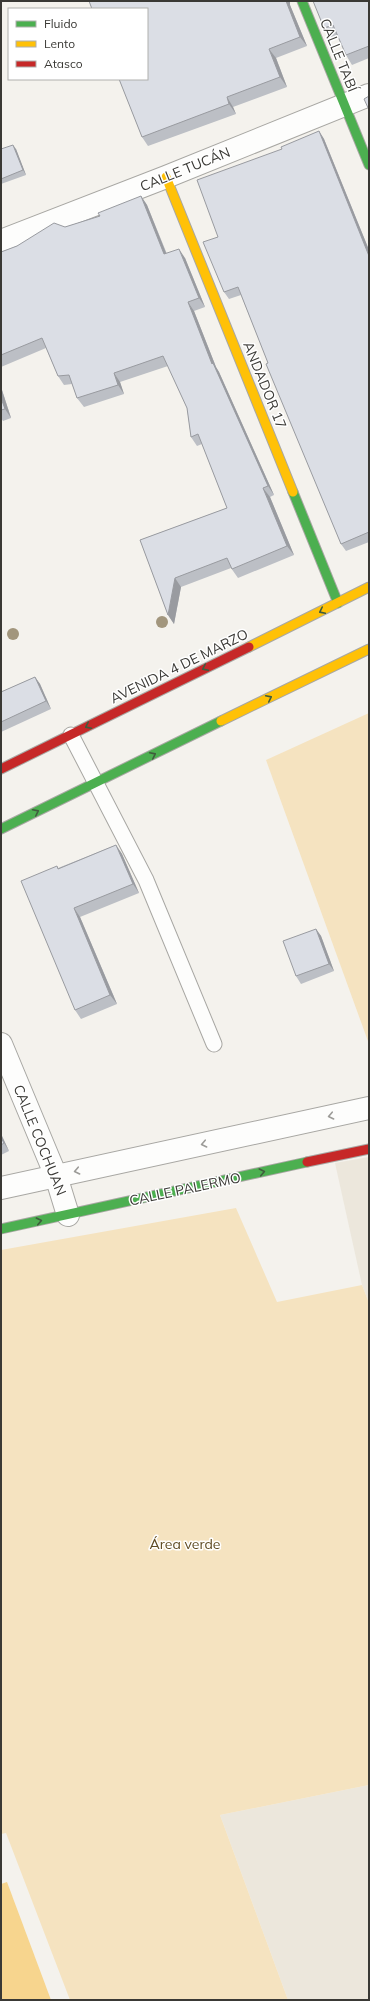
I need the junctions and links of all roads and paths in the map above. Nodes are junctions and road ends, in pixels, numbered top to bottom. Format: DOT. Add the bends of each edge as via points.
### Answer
graph roads {
  1 [pos="302,1"];
  2 [pos="369,95"];
  3 [pos="345,106"];
  4 [pos="369,165"];
  5 [pos="166,177"];
  6 [pos="1,241"];
  7 [pos="369,587"];
  8 [pos="338,603"];
  9 [pos="369,648"];
  10 [pos="71,735"];
  11 [pos="1,769"];
  12 [pos="95,783"];
  13 [pos="1,830"];
  14 [pos="1,1044"];
  15 [pos="214,1044"];
  16 [pos="369,1108"];
  17 [pos="369,1149"];
  18 [pos="56,1176"];
  19 [pos="1,1188"];
  20 [pos="68,1215"];
  21 [pos="1,1229"];
  1 -- 3 [label="street, CALLE TABÍ"];
  2 -- 3 [label="street, CALLE TUCÁN"];
  3 -- 4 [label="street, CALLE TABÍ"];
  3 -- 5 [label="street, CALLE TUCÁN"];
  5 -- 6 [label="street, CALLE TUCÁN"];
  5 -- 8 [label="street, ANDADOR 17"];
  7 -- 8 [label="street, AVENIDA 4 DE MARZO"];
  8 -- 10 [label="street, AVENIDA 4 DE MARZO, one-way"];
  12 -- 9 [label="street, one-way"];
  10 -- 11 [label="street, AVENIDA 4 DE MARZO"];
  10 -- 12 [label="lane"];
  13 -- 12 [label="street, one-way"];
  12 -- 15 [label="lane" via="146,880"];
  14 -- 18 [label="street, CALLE COCHUAN"];
  16 -- 18 [label="street, one-way"];
  20 -- 17 [label="street, CALLE PALERMO, one-way"];
  18 -- 19 [label="street"];
  18 -- 20 [label="street, CALLE COCHUAN"];
  21 -- 20 [label="street, CALLE PALERMO, one-way"];
}
